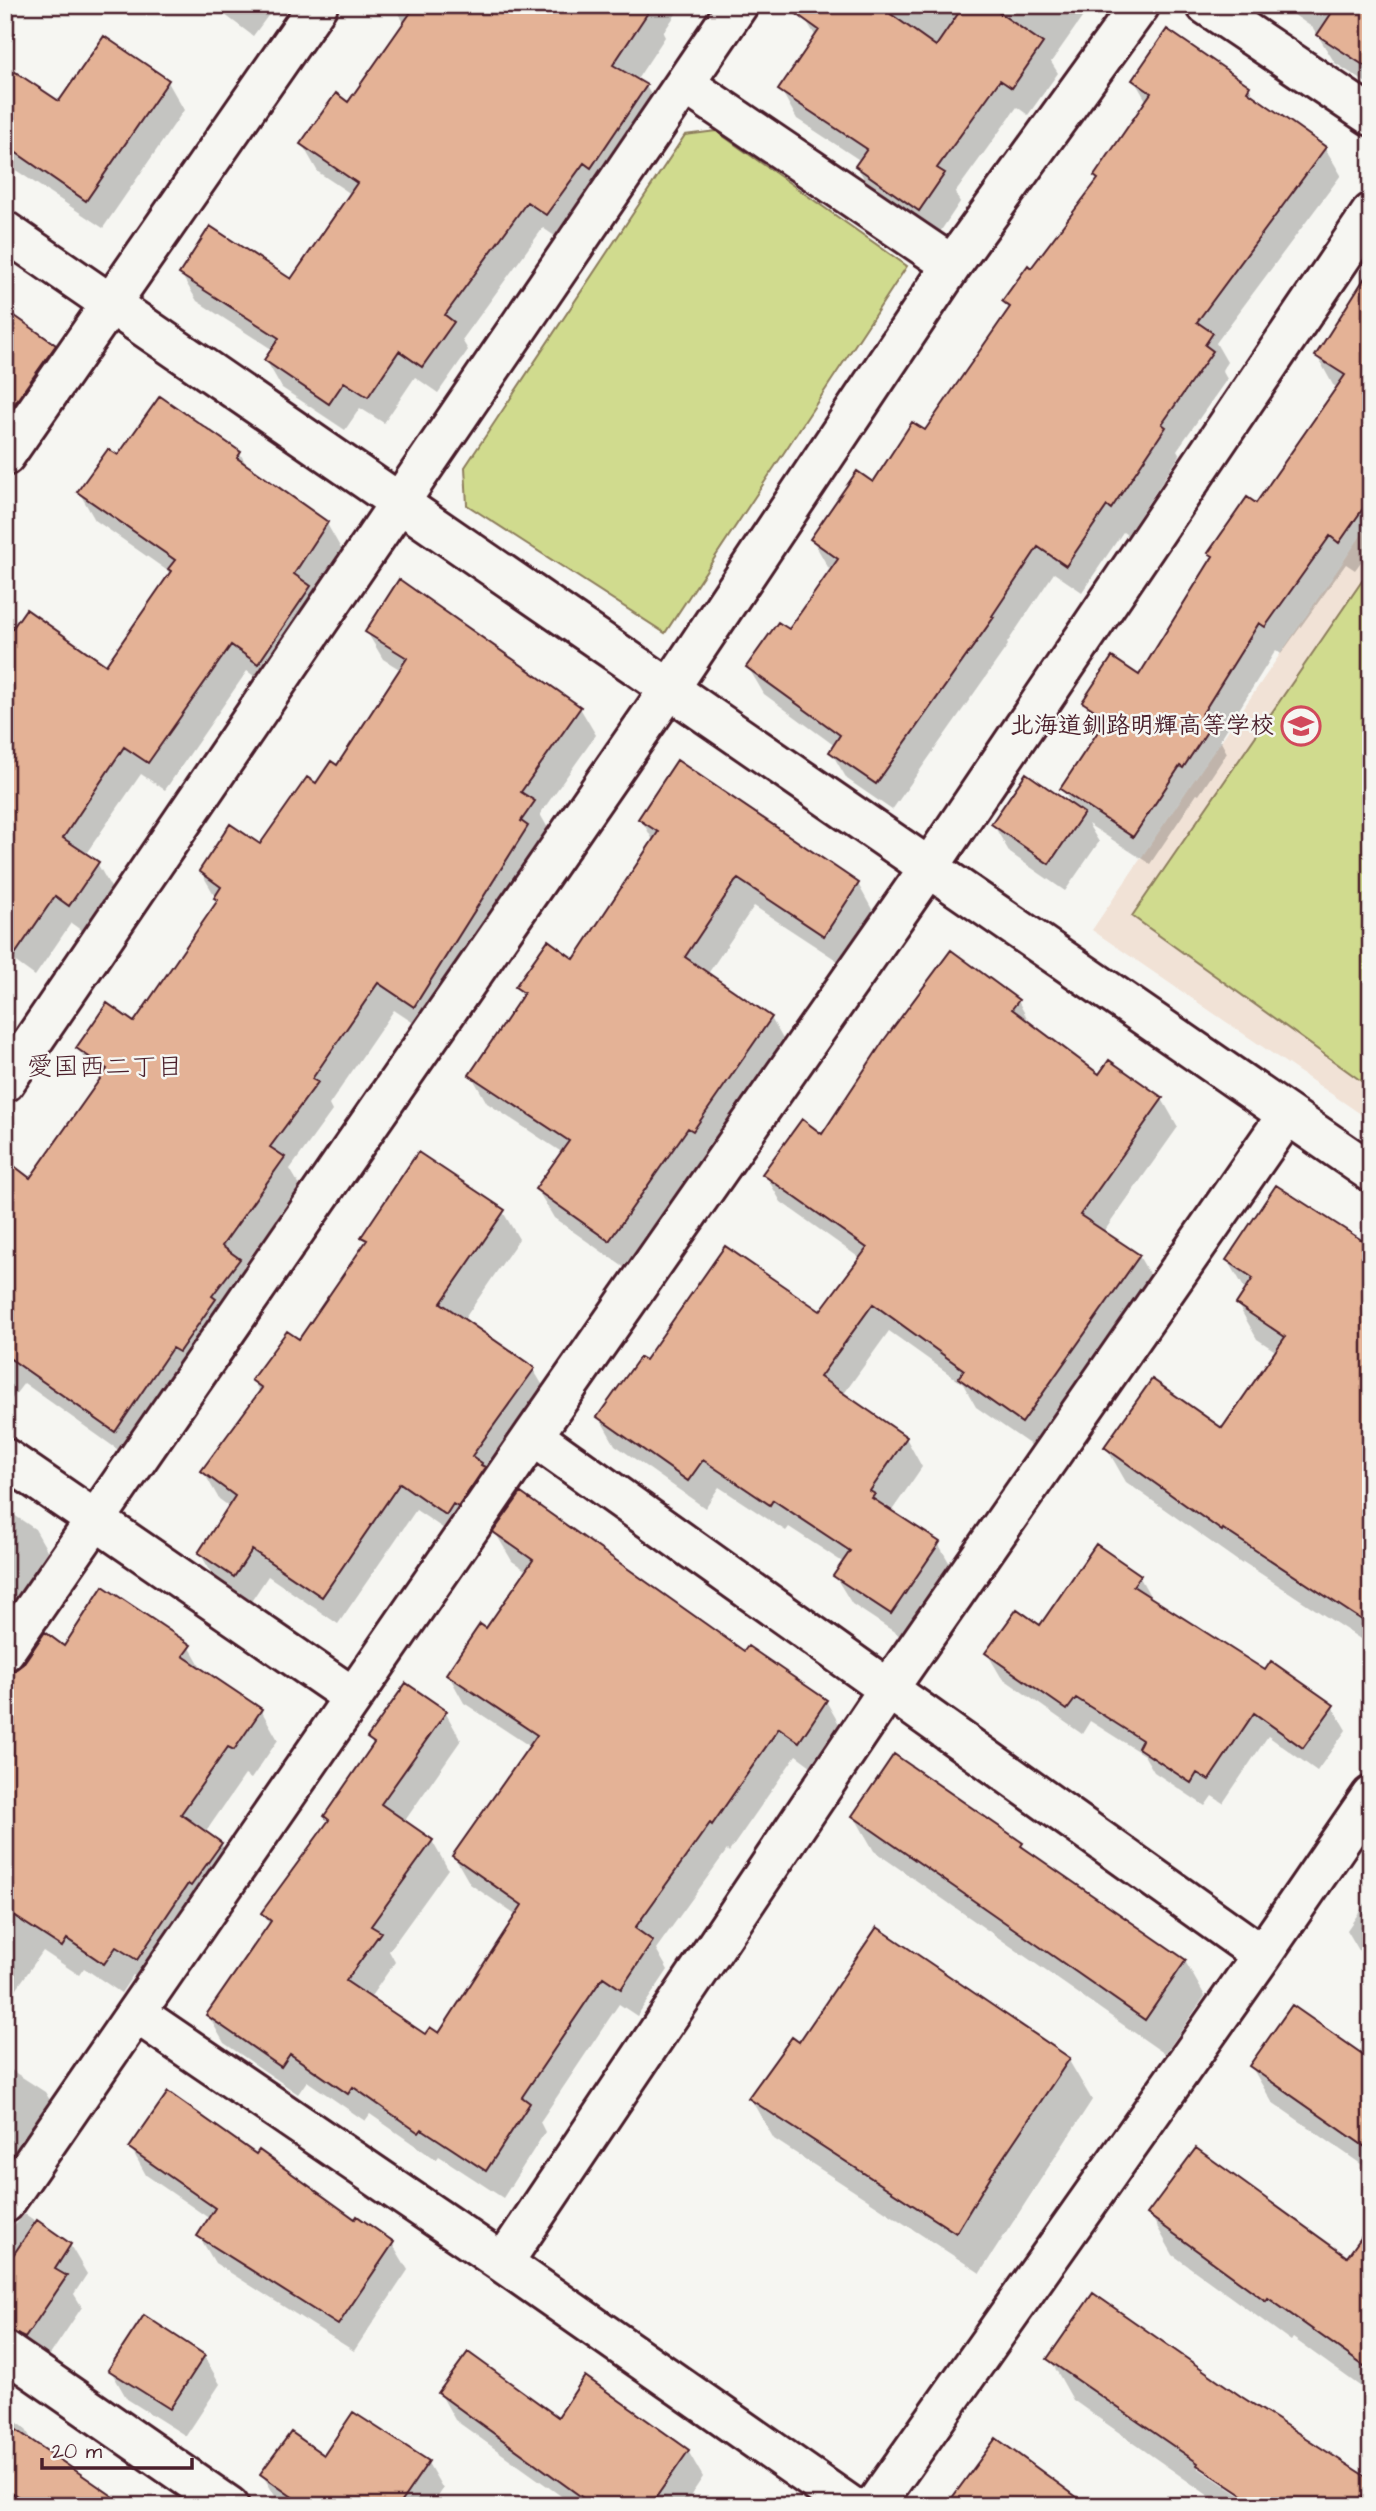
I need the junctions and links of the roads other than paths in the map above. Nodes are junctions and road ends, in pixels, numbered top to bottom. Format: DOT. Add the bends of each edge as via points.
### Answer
graph roads {
  1 [pos="318,5"];
  2 [pos="738,5"];
  3 [pos="1140,5"];
  4 [pos="1206,5"];
  5 [pos="685,84"];
  6 [pos="1371,116"];
  7 [pos="1371,213"];
  8 [pos="5,232"];
  9 [pos="953,265"];
  10 [pos="110,302"];
  11 [pos="5,456"];
  12 [pos="400,502"];
  13 [pos="670,688"];
  14 [pos="928,869"];
  15 [pos="5,1082"];
  16 [pos="1287,1115"];
  17 [pos="1371,1172"];
  18 [pos="533,1436"];
  19 [pos="5,1458"];
  20 [pos="96,1521"];
  21 [pos="5,1651"];
  22 [pos="889,1688"];
  23 [pos="354,1697"];
  24 [pos="1371,1796"];
  25 [pos="1262,1955"];
  26 [pos="136,2013"];
  27 [pos="5,2203"];
  28 [pos="503,2263"];
  29 [pos="5,2351"];
  30 [pos="229,2506"];
  31 [pos="851,2506"];
  32 [pos="874,2506"];
  1 -- 10 [label="street"];
  2 -- 5 [label="street"];
  3 -- 9 [label="street"];
  4 -- 6 [label="street"];
  5 -- 9 [label="street"];
  5 -- 12 [label="street"];
  7 -- 14 [label="street"];
  8 -- 10 [label="street"];
  9 -- 13 [label="street"];
  10 -- 11 [label="street"];
  10 -- 12 [label="street"];
  12 -- 13 [label="street"];
  12 -- 15 [label="street"];
  13 -- 14 [label="street"];
  13 -- 20 [label="street"];
  14 -- 16 [label="street"];
  14 -- 18 [label="street"];
  16 -- 17 [label="street"];
  16 -- 22 [label="street"];
  18 -- 22 [label="street"];
  18 -- 23 [label="street"];
  19 -- 20 [label="street"];
  20 -- 21 [label="street"];
  20 -- 23 [label="street"];
  22 -- 25 [label="street"];
  22 -- 28 [label="street"];
  23 -- 26 [label="street"];
  24 -- 25 [label="street"];
  25 -- 32 [label="street"];
  26 -- 27 [label="street"];
  26 -- 28 [label="street"];
  28 -- 31 [label="street"];
  29 -- 30 [label="street"];
}
